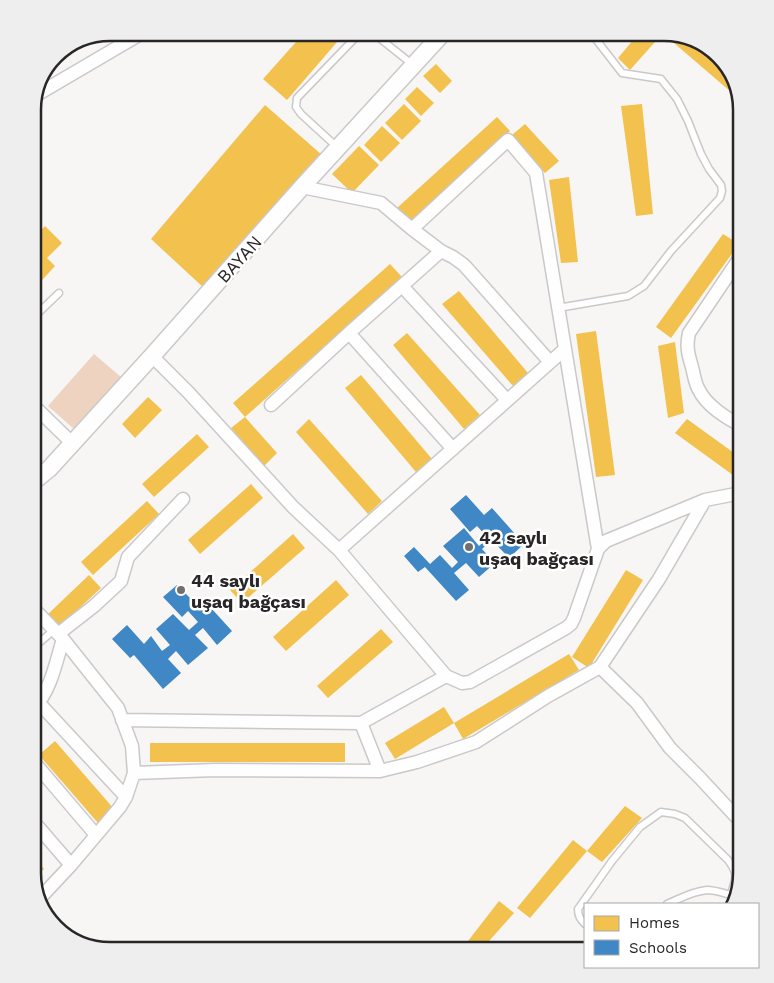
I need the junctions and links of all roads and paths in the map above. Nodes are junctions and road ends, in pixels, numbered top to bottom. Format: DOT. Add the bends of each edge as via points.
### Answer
graph roads {
  1 [pos="127,41"];
  2 [pos="353,41"];
  3 [pos="383,41"];
  4 [pos="436,41"];
  5 [pos="597,41"];
  6 [pos="413,65"];
  7 [pos="45,90"];
  8 [pos="338,148"];
  9 [pos="302,187"];
  10 [pos="412,230"];
  11 [pos="441,251"];
  12 [pos="733,269"];
  13 [pos="402,286"];
  14 [pos="59,293"];
  15 [pos="558,308"];
  16 [pos="41,310"];
  17 [pos="349,333"];
  18 [pos="565,349"];
  19 [pos="152,356"];
  20 [pos="550,362"];
  21 [pos="507,400"];
  22 [pos="271,405"];
  23 [pos="41,413"];
  24 [pos="733,422"];
  25 [pos="72,443"];
  26 [pos="453,449"];
  27 [pos="41,475"];
  28 [pos="733,495"];
  29 [pos="183,499"];
  30 [pos="705,500"];
  31 [pos="598,549"];
  32 [pos="339,550"];
  33 [pos="41,617"];
  34 [pos="58,635"];
  35 [pos="41,644"];
  36 [pos="600,667"];
  37 [pos="446,676"];
  38 [pos="41,698"];
  39 [pos="41,711"];
  40 [pos="122,720"];
  41 [pos="361,723"];
  42 [pos="41,771"];
  43 [pos="380,771"];
  44 [pos="134,773"];
  45 [pos="126,797"];
  46 [pos="733,813"];
  47 [pos="41,831"];
  48 [pos="96,835"];
  49 [pos="71,865"];
  50 [pos="733,866"];
  51 [pos="45,893"];
  52 [pos="728,895"];
  53 [pos="670,903"];
  54 [pos="584,923"];
  1 -- 7 [label="street"];
  2 -- 8 [label="lane" via="297,98 296,107 301,114"];
  3 -- 6 [label="lane"];
  4 -- 6 [label="street, BAYAN"];
  5 -- 15 [label="lane" via="622,73 661,79 677,99 701,154 722,191 720,198 644,286 628,296"];
  6 -- 8 [label="street, BAYAN"];
  8 -- 9 [label="street, BAYAN"];
  9 -- 10 [label="street" via="382,204"];
  9 -- 19 [label="street, BAYAN"];
  10 -- 11 [label="street"];
  10 -- 15 [label="street" via="508,140 536,173"];
  11 -- 13 [label="street"];
  11 -- 20 [label="street" via="464,265"];
  12 -- 24 [label="street" via="689,332 687,342 698,390"];
  13 -- 17 [label="street"];
  13 -- 21 [label="street"];
  14 -- 16 [label="lane"];
  15 -- 18 [label="street"];
  17 -- 22 [label="street"];
  17 -- 26 [label="street"];
  18 -- 20 [label="street"];
  18 -- 31 [label="street"];
  19 -- 25 [label="street, BAYAN"];
  19 -- 32 [label="street" via="294,507"];
  20 -- 21 [label="street"];
  21 -- 26 [label="street"];
  23 -- 25 [label="street"];
  25 -- 27 [label="street, BAYAN"];
  26 -- 32 [label="street"];
  28 -- 30 [label="street"];
  29 -- 34 [label="street" via="128,557 121,581"];
  30 -- 31 [label="street" via="606,541"];
  30 -- 36 [label="street" via="659,579"];
  31 -- 37 [label="street" via="571,624 470,682 462,683"];
  32 -- 37 [label="street"];
  33 -- 34 [label="street"];
  34 -- 35 [label="lane"];
  34 -- 38 [label="street" via="49,684"];
  34 -- 40 [label="street" via="118,708"];
  36 -- 43 [label="street" via="476,742"];
  36 -- 46 [label="street" via="636,703 670,748"];
  37 -- 41 [label="street"];
  39 -- 45 [label="street"];
  40 -- 41 [label="street"];
  40 -- 44 [label="street" via="132,746"];
  41 -- 43 [label="street"];
  42 -- 48 [label="street"];
  43 -- 44 [label="street"];
  44 -- 45 [label="street"];
  45 -- 48 [label="street"];
  47 -- 49 [label="street"];
  48 -- 49 [label="street"];
  49 -- 51 [label="street"];
  50 -- 54 [label="lane" via="685,818 661,812 640,827 578,908"];
  52 -- 53 [label="lane" via="706,890"];
}
